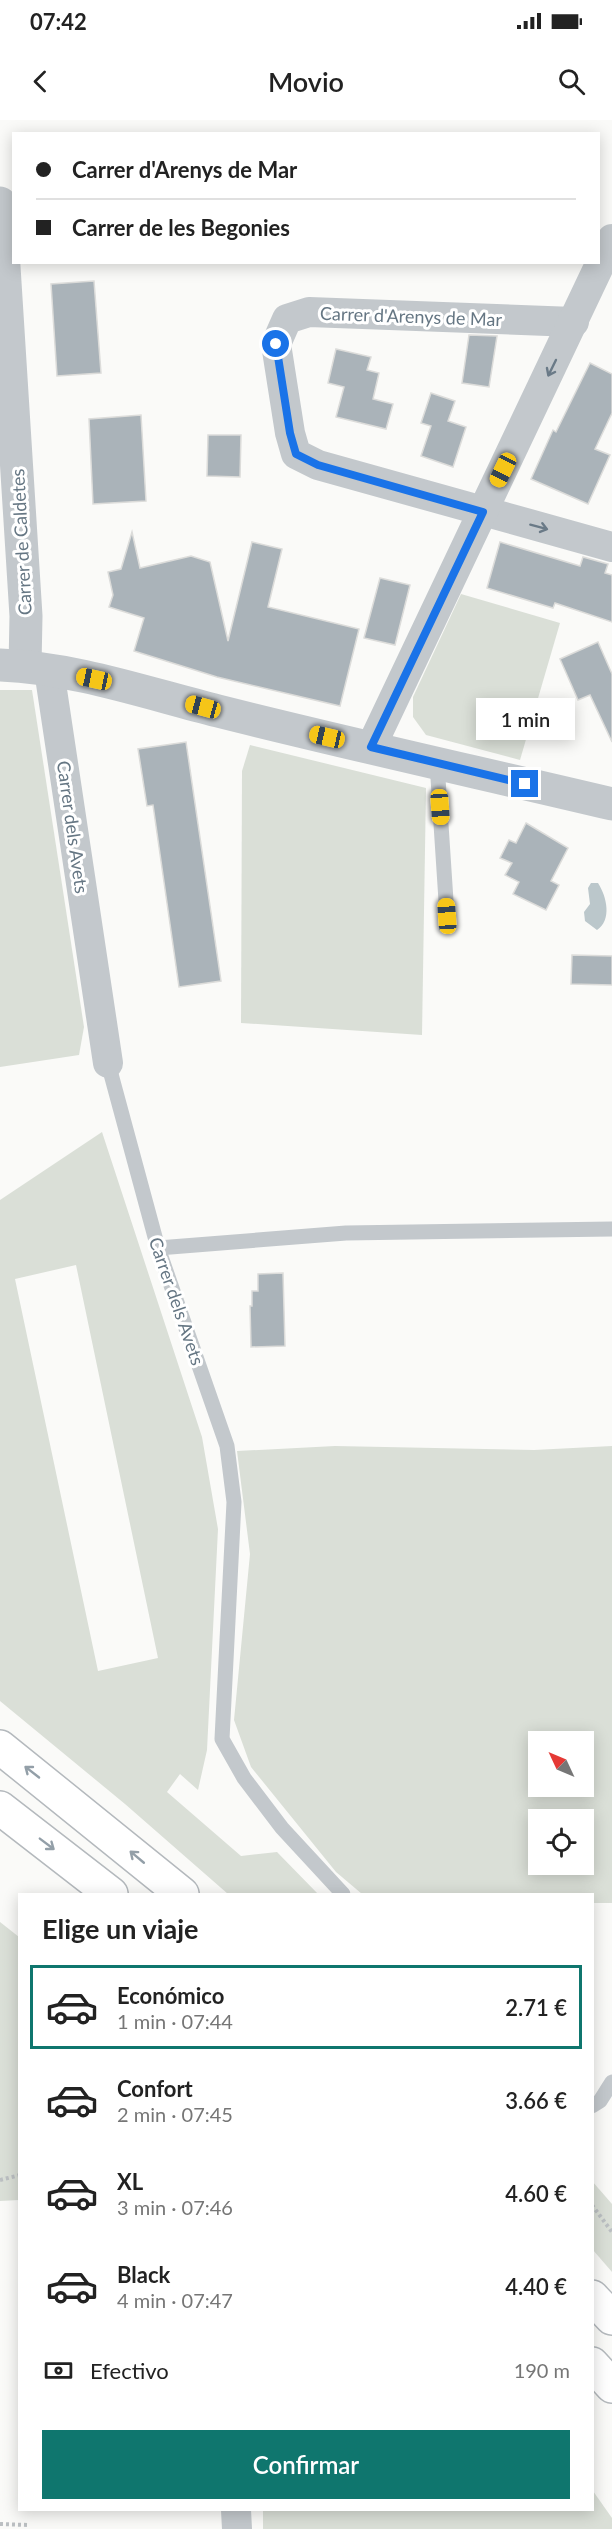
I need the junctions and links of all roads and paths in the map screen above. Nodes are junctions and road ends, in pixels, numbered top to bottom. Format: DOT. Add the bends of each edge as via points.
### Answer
graph roads {
  1 [pos="0,203"];
  2 [pos="612,239"];
  3 [pos="605,274"];
  4 [pos="574,322"];
  5 [pos="483,512"];
  6 [pos="612,547"];
  7 [pos="25,667"];
  8 [pos="371,747"];
  9 [pos="438,763"];
  10 [pos="612,804"];
  11 [pos="447,916"];
  12 [pos="108,1062"];
  13 [pos="612,1229"];
  14 [pos="158,1248"];
  15 [pos="0,1747"];
  16 [pos="0,1808"];
  17 [pos="110,1893"];
  18 [pos="181,1893"];
  19 [pos="342,1893"];
  20 [pos="612,2082"];
  21 [pos="594,2105"];
  22 [pos="18,2176"];
  23 [pos="0,2180"];
  24 [pos="594,2208"];
  25 [pos="612,2232"];
  26 [pos="594,2299"];
  27 [pos="612,2318"];
  28 [pos="594,2366"];
  29 [pos="612,2386"];
  30 [pos="236,2511"];
  31 [pos="0,2524"];
  32 [pos="28,2524"];
  33 [pos="237,2529"];
  1 -- 7 [label="street, Carrer de Caldetes" via="25,604"];
  2 -- 3 [label="street"];
  3 -- 4 [label="street"];
  4 -- 5 [label="street, one-way"];
  4 -- 5 [label="street, Carrer d'Arenys de Mar" via="309,312 287,319 276,344 296,454 318,465"];
  5 -- 6 [label="street, Carrer d'Arenys de Mar, one-way"];
  5 -- 8 [label="street"];
  7 -- 8 [label="street" via="117,684"];
  7 -- 12 [label="street, Carrer dels Avets"];
  8 -- 9 [label="street"];
  9 -- 10 [label="street"];
  9 -- 11 [label="lane"];
  12 -- 14 [label="lane, Carrer dels Avets"];
  13 -- 14 [label="lane" via="346,1233"];
  14 -- 19 [label="lane, Carrer dels Avets" via="226,1446 234,1502 222,1739 244,1778 282,1828"];
  18 -- 15 [label="highway, one-way"];
  16 -- 17 [label="highway, one-way"];
  20 -- 21 [label="lane"];
  22 -- 23 [label="path"];
  24 -- 25 [label="path"];
  26 -- 27 [label="highway"];
  28 -- 29 [label="highway"];
  30 -- 33 [label="street"];
  31 -- 32 [label="path"];
}
